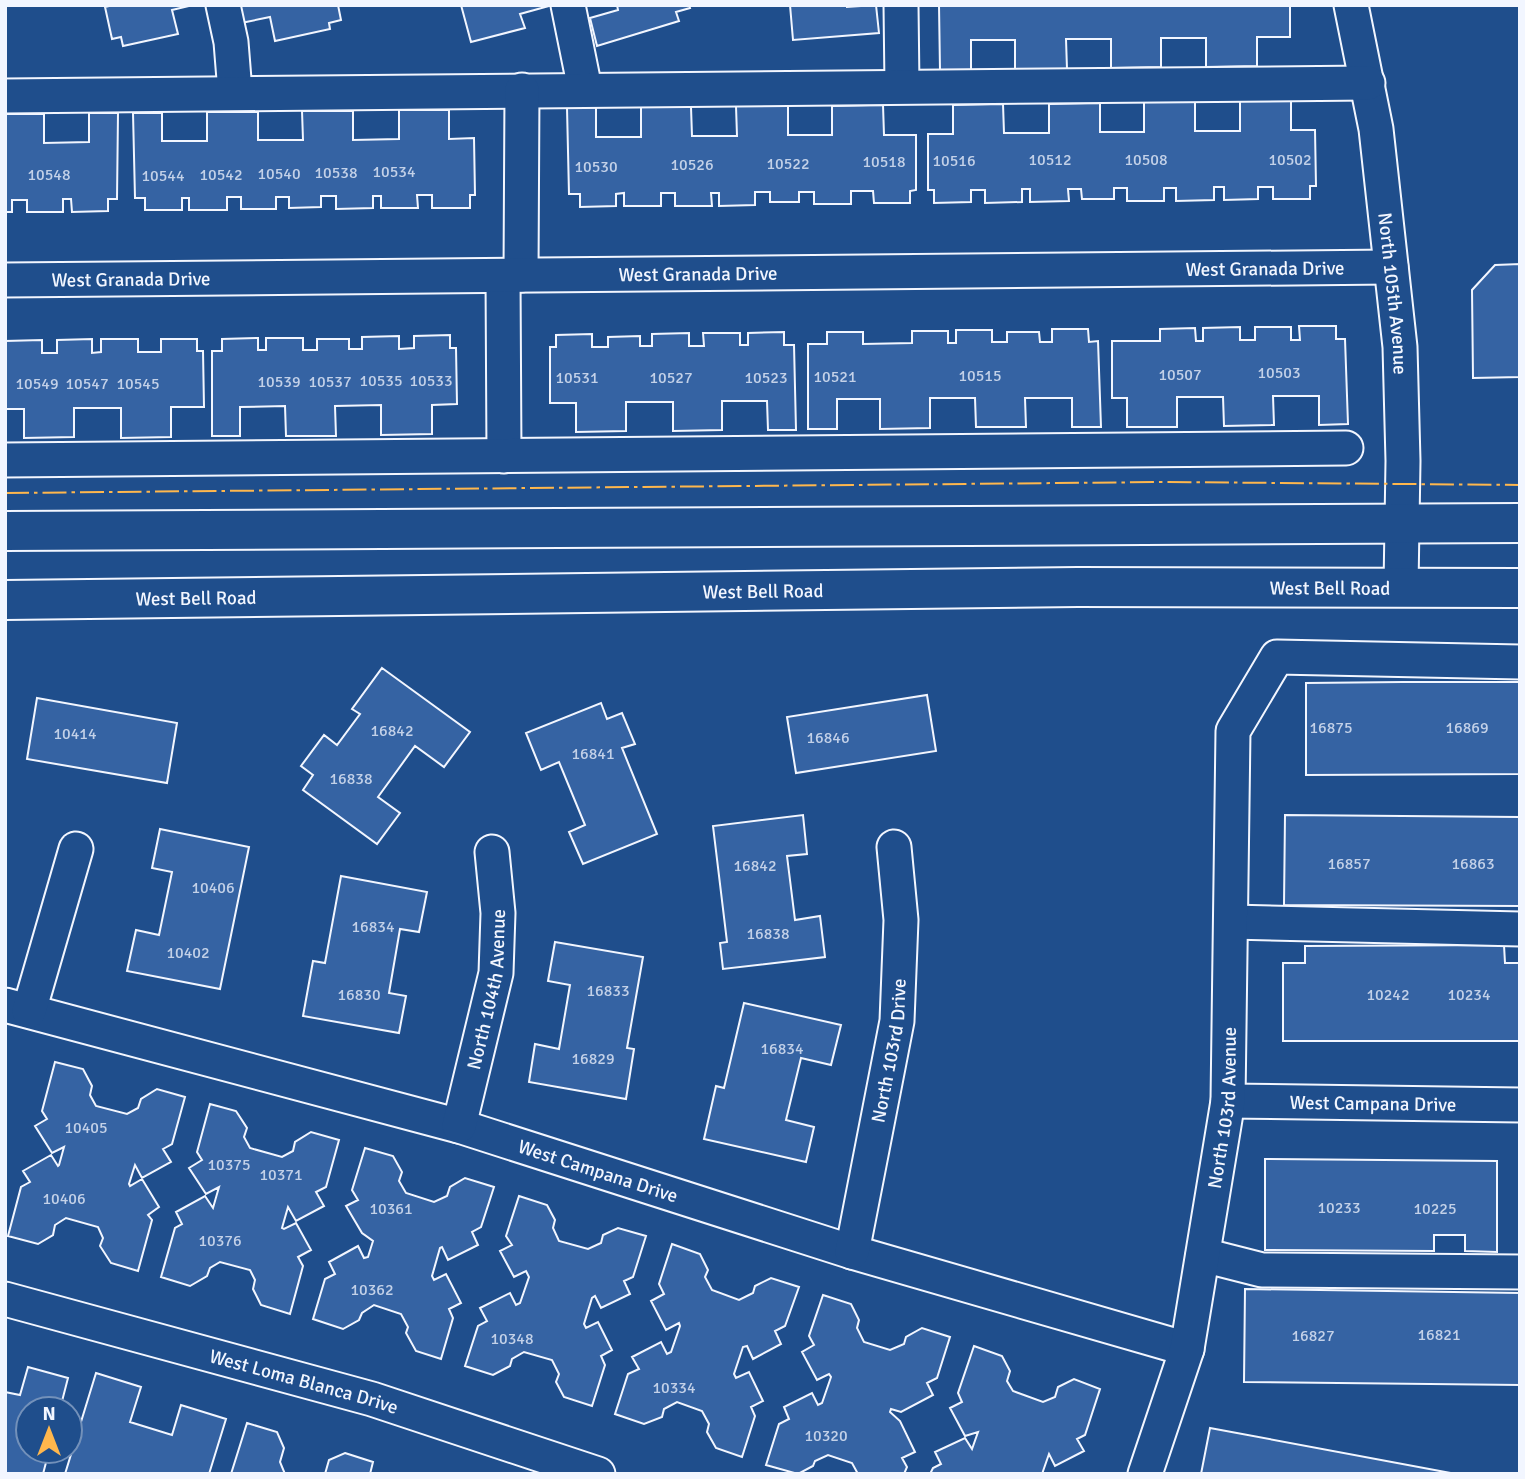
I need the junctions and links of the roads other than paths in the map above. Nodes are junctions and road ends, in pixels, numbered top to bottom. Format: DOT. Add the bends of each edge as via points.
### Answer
graph roads {
  1 [pos="223,5"];
  2 [pos="568,5"];
  3 [pos="901,5"];
  4 [pos="1351,5"];
  5 [pos="1368,83"];
  6 [pos="902,86"];
  7 [pos="585,89"];
  8 [pos="522,90"];
  9 [pos="234,92"];
  10 [pos="5,96"];
  11 [pos="1391,267"];
  12 [pos="512,275"];
  13 [pos="5,280"];
  14 [pos="1346,448"];
  15 [pos="504,456"];
  16 [pos="5,460"];
  17 [pos="1402,522"];
  18 [pos="1520,523"];
  19 [pos="5,531"];
  20 [pos="1401,587"];
  21 [pos="1520,588"];
  22 [pos="5,600"];
  23 [pos="1520,662"];
  24 [pos="894,847"];
  25 [pos="76,849"];
  26 [pos="492,852"];
  27 [pos="1231,922"];
  28 [pos="1520,929"];
  29 [pos="17,1008"];
  30 [pos="1228,1101"];
  31 [pos="1520,1105"];
  32 [pos="459,1126"];
  33 [pos="852,1252"];
  34 [pos="1203,1255"];
  35 [pos="1520,1272"];
  36 [pos="5,1299"];
  37 [pos="1187,1349"];
  38 [pos="598,1474"];
  39 [pos="1145,1474"];
  1 -- 9 [label="street"];
  2 -- 7 [label="street"];
  3 -- 6 [label="street"];
  4 -- 5 [label="street, North 105th Avenue"];
  5 -- 6 [label="street"];
  5 -- 11 [label="street, North 105th Avenue"];
  6 -- 7 [label="street"];
  7 -- 8 [label="street"];
  8 -- 9 [label="street"];
  8 -- 12 [label="street"];
  9 -- 10 [label="street"];
  11 -- 12 [label="street, West Granada Drive"];
  11 -- 17 [label="street, North 105th Avenue" via="1399,347"];
  12 -- 13 [label="street, West Granada Drive"];
  12 -- 15 [label="street"];
  14 -- 15 [label="street"];
  15 -- 16 [label="street"];
  17 -- 18 [label="main road"];
  17 -- 19 [label="main road"];
  17 -- 20 [label="street, North 105th Avenue"];
  20 -- 21 [label="main road, West Bell Road"];
  20 -- 22 [label="main road, West Bell Road"];
  23 -- 27 [label="street, North 103rd Avenue" via="1278,657 1233,731"];
  24 -- 33 [label="street, North 103rd Drive" via="901,920 897,1021"];
  25 -- 29 [label="street"];
  26 -- 32 [label="street, North 104th Avenue" via="498,913 496,973"];
  27 -- 28 [label="street"];
  27 -- 30 [label="street, North 103rd Avenue"];
  29 -- 32 [label="street, West Campana Drive"];
  30 -- 31 [label="street, West Campana Drive"];
  30 -- 34 [label="street, North 103rd Avenue"];
  32 -- 33 [label="street, West Campana Drive"];
  33 -- 37 [label="street, West Campana Drive"];
  34 -- 35 [label="street" via="1262,1270"];
  34 -- 37 [label="street, North 103rd Avenue"];
  36 -- 38 [label="street, West Loma Blanca Drive" via="372,1399"];
  37 -- 39 [label="street, North 103rd Avenue"];
}
